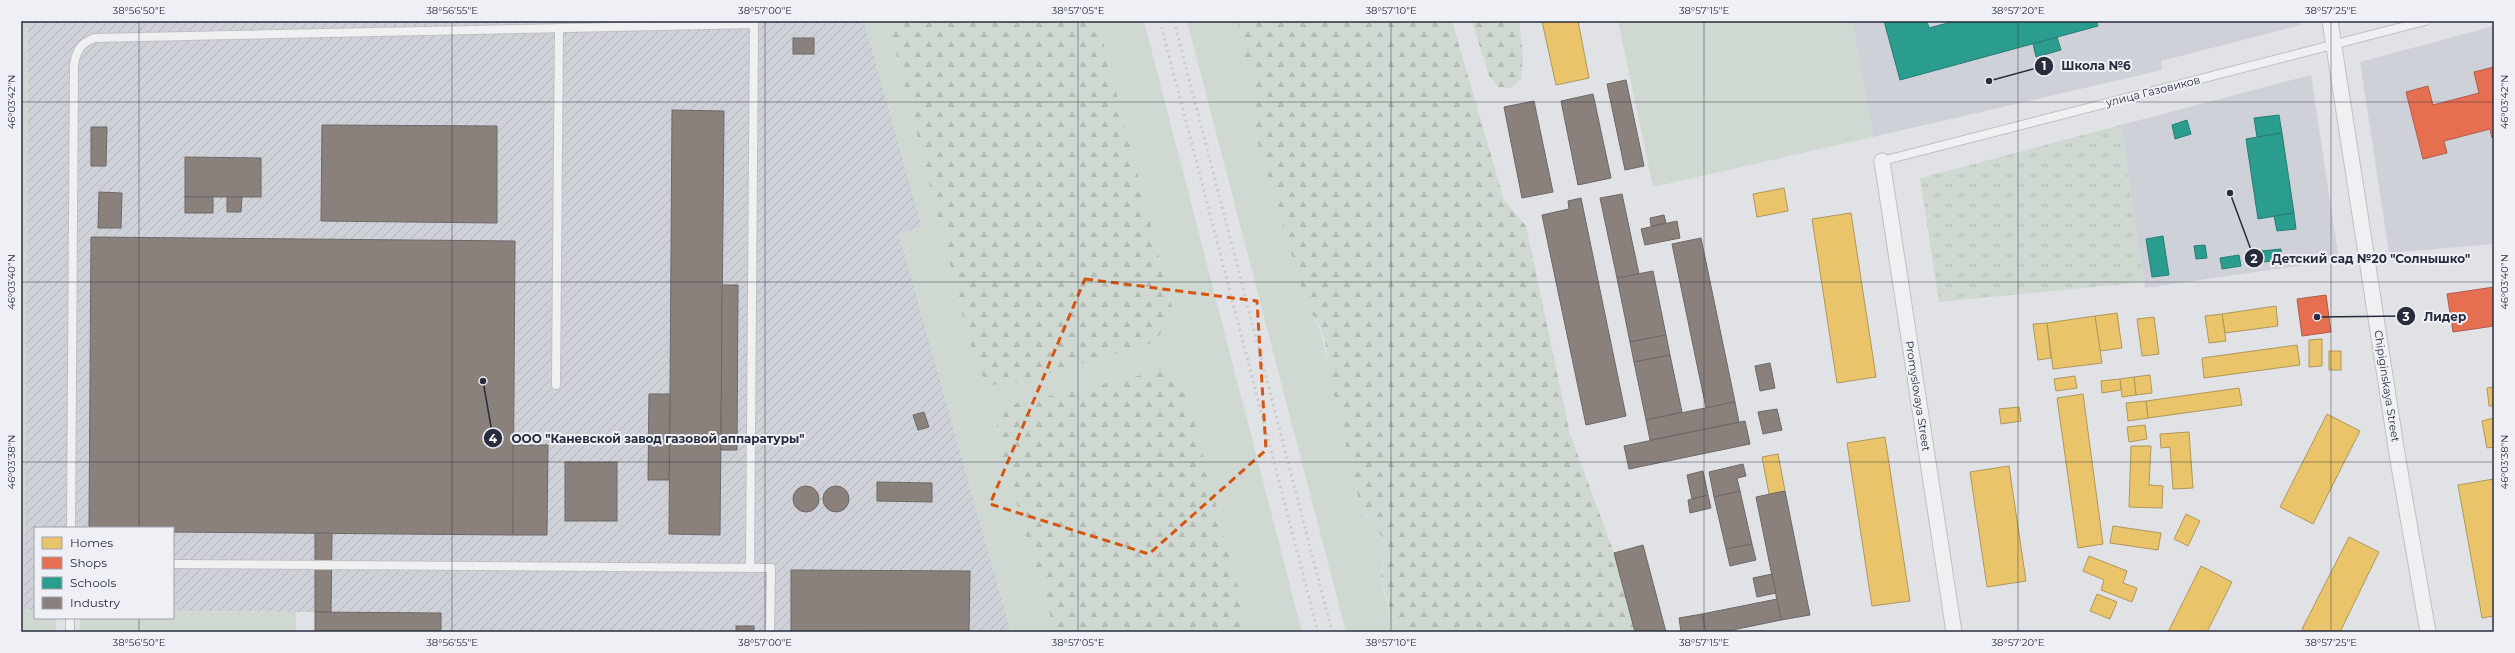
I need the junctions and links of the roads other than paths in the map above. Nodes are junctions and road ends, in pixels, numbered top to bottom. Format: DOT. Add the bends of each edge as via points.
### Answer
graph roads {
  1 [pos="2330,21"];
  2 [pos="2425,21"];
  3 [pos="559,28"];
  4 [pos="2333,45"];
  5 [pos="1882,161"];
  6 [pos="556,385"];
  7 [pos="71,527"];
  8 [pos="174,564"];
  9 [pos="750,568"];
  10 [pos="70,619"];
  11 [pos="70,632"];
  12 [pos="770,632"];
  13 [pos="1954,632"];
  14 [pos="2428,632"];
  1 -- 4 [label="street, Chipiginskaya Street"];
  2 -- 4 [label="lane, улица Газовиков"];
  3 -- 6 [label="lane"];
  3 -- 7 [label="lane" via="95,38 80,46 74,64"];
  3 -- 9 [label="lane" via="754,24"];
  4 -- 5 [label="lane, улица Газовиков"];
  4 -- 14 [label="street, Chipiginskaya Street" via="2397,453"];
  5 -- 13 [label="street, Promyslovaya Street"];
  8 -- 9 [label="lane"];
  9 -- 12 [label="lane" via="771,568"];
  10 -- 11 [label="lane"];
}
